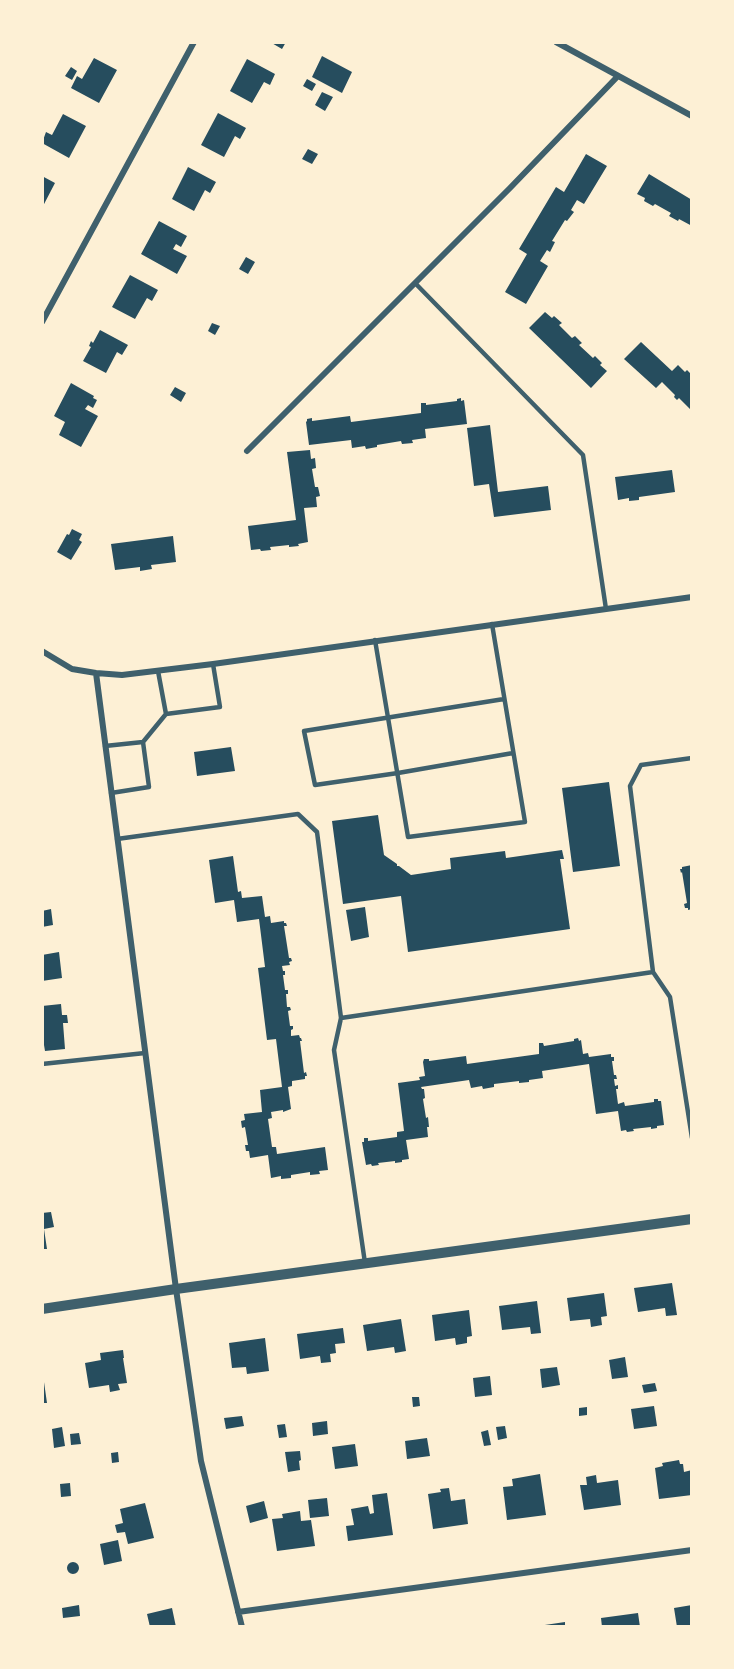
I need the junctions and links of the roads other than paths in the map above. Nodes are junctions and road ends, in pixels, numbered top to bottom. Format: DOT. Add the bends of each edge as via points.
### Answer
graph roads {
  1 [pos="194,42"];
  2 [pos="556,42"];
  3 [pos="618,76"];
  4 [pos="692,116"];
  5 [pos="415,283"];
  6 [pos="42,322"];
  7 [pos="247,451"];
  8 [pos="692,597"];
  9 [pos="606,609"];
  10 [pos="492,624"];
  11 [pos="375,640"];
  12 [pos="42,651"];
  13 [pos="213,664"];
  14 [pos="158,671"];
  15 [pos="96,673"];
  16 [pos="504,699"];
  17 [pos="166,714"];
  18 [pos="388,718"];
  19 [pos="143,742"];
  20 [pos="105,746"];
  21 [pos="513,753"];
  22 [pos="692,758"];
  23 [pos="398,774"];
  24 [pos="111,793"];
  25 [pos="117,839"];
  26 [pos="653,972"];
  27 [pos="341,1018"];
  28 [pos="145,1053"];
  29 [pos="42,1064"];
  30 [pos="692,1138"];
  31 [pos="692,1219"];
  32 [pos="365,1263"];
  33 [pos="176,1289"];
  34 [pos="42,1309"];
  35 [pos="692,1550"];
  36 [pos="238,1612"];
  37 [pos="242,1627"];
  1 -- 6 [label="street"];
  2 -- 3 [label="street"];
  3 -- 4 [label="street"];
  3 -- 5 [label="street"];
  5 -- 7 [label="street"];
  5 -- 9 [label="lane" via="583,455"];
  8 -- 9 [label="street"];
  9 -- 10 [label="street"];
  10 -- 11 [label="street"];
  10 -- 16 [label="lane"];
  11 -- 13 [label="street"];
  11 -- 18 [label="lane"];
  12 -- 15 [label="street" via="72,669"];
  13 -- 14 [label="street"];
  13 -- 17 [label="lane" via="220,707"];
  14 -- 15 [label="street"];
  14 -- 17 [label="lane"];
  15 -- 20 [label="street"];
  16 -- 18 [label="lane"];
  16 -- 21 [label="lane"];
  17 -- 19 [label="lane"];
  18 -- 23 [label="lane"];
  18 -- 23 [label="lane" via="304,731 315,785"];
  19 -- 20 [label="lane"];
  19 -- 24 [label="lane" via="149,787"];
  20 -- 24 [label="street"];
  21 -- 23 [label="lane"];
  21 -- 23 [label="lane" via="525,822 408,837"];
  22 -- 26 [label="lane" via="641,765 630,786"];
  24 -- 25 [label="street"];
  25 -- 27 [label="lane" via="298,814 317,832"];
  25 -- 28 [label="street"];
  26 -- 27 [label="lane"];
  26 -- 30 [label="lane" via="670,997"];
  27 -- 32 [label="lane" via="334,1050"];
  28 -- 29 [label="lane"];
  28 -- 33 [label="street"];
  31 -- 32 [label="street"];
  32 -- 33 [label="street"];
  33 -- 34 [label="street"];
  33 -- 36 [label="street" via="201,1461"];
  35 -- 36 [label="street"];
  36 -- 37 [label="street"];
}
